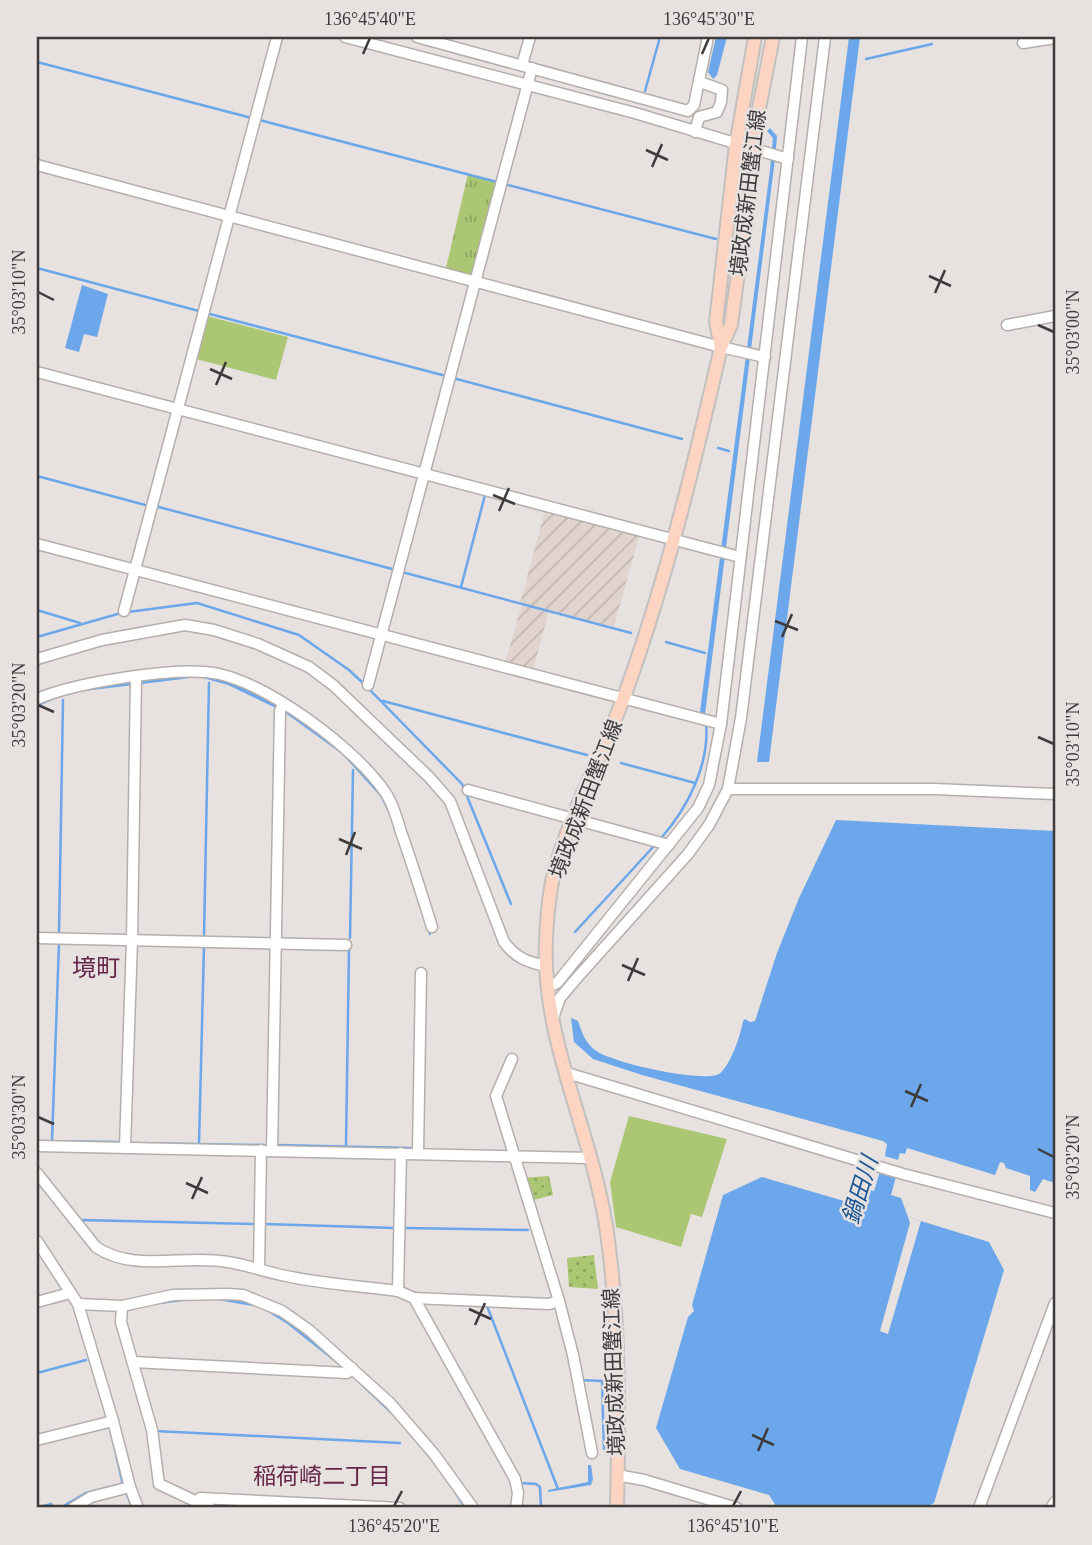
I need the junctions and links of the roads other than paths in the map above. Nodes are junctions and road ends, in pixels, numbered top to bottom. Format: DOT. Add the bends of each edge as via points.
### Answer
graph roads {
  1 [pos="277,37"];
  2 [pos="345,37"];
  3 [pos="416,37"];
  4 [pos="530,37"];
  5 [pos="708,37"];
  6 [pos="755,37"];
  7 [pos="773,37"];
  8 [pos="802,37"];
  9 [pos="825,37"];
  10 [pos="1055,38"];
  11 [pos="1023,44"];
  12 [pos="527,67"];
  13 [pos="700,82"];
  14 [pos="528,84"];
  15 [pos="695,132"];
  16 [pos="736,145"];
  17 [pos="751,149"];
  18 [pos="784,159"];
  19 [pos="37,165"];
  20 [pos="229,215"];
  21 [pos="475,281"];
  22 [pos="1055,316"];
  23 [pos="1007,325"];
  24 [pos="721,347"];
  25 [pos="765,357"];
  26 [pos="37,372"];
  27 [pos="178,408"];
  28 [pos="425,474"];
  29 [pos="674,541"];
  30 [pos="37,544"];
  31 [pos="736,556"];
  32 [pos="135,570"];
  33 [pos="124,611"];
  34 [pos="382,634"];
  35 [pos="37,659"];
  36 [pos="136,681"];
  37 [pos="369,685"];
  38 [pos="37,699"];
  39 [pos="624,699"];
  40 [pos="282,707"];
  41 [pos="721,724"];
  42 [pos="728,789"];
  43 [pos="468,790"];
  44 [pos="1055,794"];
  45 [pos="573,819"];
  46 [pos="669,845"];
  47 [pos="432,928"];
  48 [pos="37,939"];
  49 [pos="132,940"];
  50 [pos="276,943"];
  51 [pos="346,944"];
  52 [pos="547,966"];
  53 [pos="421,973"];
  54 [pos="548,987"];
  55 [pos="553,1019"];
  56 [pos="512,1059"];
  57 [pos="567,1073"];
  58 [pos="37,1146"];
  59 [pos="125,1147"];
  60 [pos="261,1150"];
  61 [pos="272,1150"];
  62 [pos="401,1153"];
  63 [pos="418,1153"];
  64 [pos="513,1155"];
  65 [pos="590,1158"];
  66 [pos="37,1172"];
  67 [pos="1055,1213"];
  68 [pos="37,1241"];
  69 [pos="259,1269"];
  70 [pos="398,1291"];
  71 [pos="67,1294"];
  72 [pos="414,1298"];
  73 [pos="559,1301"];
  74 [pos="37,1302"];
  75 [pos="1055,1303"];
  76 [pos="78,1304"];
  77 [pos="122,1306"];
  78 [pos="133,1362"];
  79 [pos="352,1368"];
  80 [pos="111,1421"];
  81 [pos="37,1440"];
  82 [pos="592,1453"];
  83 [pos="617,1475"];
  84 [pos="126,1488"];
  85 [pos="198,1502"];
  86 [pos="1055,1502"];
  87 [pos="74,1508"];
  88 [pos="138,1508"];
  89 [pos="210,1508"];
  90 [pos="400,1508"];
  91 [pos="471,1508"];
  92 [pos="516,1508"];
  93 [pos="617,1508"];
  94 [pos="737,1508"];
  95 [pos="978,1508"];
  96 [pos="1051,1508"];
  1 -- 20 [label="street"];
  2 -- 14 [label="street"];
  3 -- 12 [label="street"];
  4 -- 12 [label="street"];
  5 -- 13 [label="street"];
  6 -- 16 [label="main road, 境政成新田蟹江線"];
  7 -- 17 [label="main road, 境政成新田蟹江線"];
  8 -- 18 [label="street"];
  9 -- 42 [label="street"];
  10 -- 11 [label="street"];
  12 -- 13 [label="street" via="688,111"];
  12 -- 14 [label="street"];
  13 -- 15 [label="street" via="722,90 721,102 717,112 699,117"];
  14 -- 15 [label="street"];
  14 -- 21 [label="street"];
  15 -- 16 [label="street"];
  16 -- 17 [label="street"];
  16 -- 24 [label="main road, 境政成新田蟹江線" via="716,322"];
  17 -- 18 [label="street"];
  17 -- 24 [label="main road, 境政成新田蟹江線" via="731,325"];
  18 -- 25 [label="street" via="783,212"];
  19 -- 20 [label="street"];
  20 -- 21 [label="street"];
  20 -- 27 [label="street"];
  21 -- 24 [label="street"];
  21 -- 28 [label="street"];
  22 -- 23 [label="street"];
  24 -- 25 [label="street"];
  24 -- 29 [label="main road, 境政成新田蟹江線"];
  25 -- 31 [label="street"];
  26 -- 27 [label="street"];
  27 -- 28 [label="street"];
  27 -- 32 [label="street"];
  28 -- 29 [label="street"];
  28 -- 34 [label="street"];
  29 -- 31 [label="street"];
  29 -- 39 [label="main road, 境政成新田蟹江線"];
  30 -- 32 [label="street"];
  31 -- 41 [label="street"];
  32 -- 33 [label="street"];
  32 -- 34 [label="street"];
  34 -- 37 [label="street"];
  34 -- 39 [label="street"];
  35 -- 52 [label="street" via="103,640 185,625 258,644 309,667 440,788 456,811 504,942 520,959"];
  36 -- 38 [label="street" via="68,688"];
  36 -- 40 [label="street" via="184,671 221,674 257,689"];
  36 -- 49 [label="street"];
  39 -- 41 [label="street"];
  39 -- 45 [label="main road, 境政成新田蟹江線"];
  40 -- 47 [label="street" via="347,750 386,794"];
  40 -- 50 [label="street"];
  41 -- 46 [label="street" via="709,785 698,808"];
  42 -- 44 [label="street"];
  42 -- 55 [label="street" via="688,854 560,998"];
  43 -- 45 [label="street"];
  45 -- 46 [label="street"];
  45 -- 52 [label="main road, 境政成新田蟹江線" via="554,876"];
  46 -- 54 [label="street"];
  48 -- 49 [label="street"];
  49 -- 50 [label="street"];
  49 -- 59 [label="street"];
  50 -- 51 [label="street"];
  50 -- 61 [label="street"];
  52 -- 54 [label="main road, 境政成新田蟹江線"];
  53 -- 63 [label="street"];
  54 -- 55 [label="main road, 境政成新田蟹江線"];
  55 -- 57 [label="main road, 境政成新田蟹江線"];
  56 -- 64 [label="street" via="496,1096"];
  57 -- 65 [label="main road, 境政成新田蟹江線"];
  57 -- 67 [label="street" via="902,1174"];
  58 -- 59 [label="street"];
  59 -- 60 [label="street"];
  60 -- 61 [label="street"];
  60 -- 69 [label="street"];
  61 -- 62 [label="street"];
  62 -- 63 [label="street"];
  62 -- 70 [label="street"];
  63 -- 64 [label="street"];
  64 -- 65 [label="street"];
  64 -- 73 [label="street"];
  65 -- 83 [label="main road, 境政成新田蟹江線" via="606,1225 617,1338"];
  66 -- 69 [label="street" via="107,1255 135,1262 193,1259"];
  68 -- 71 [label="street"];
  69 -- 70 [label="street" via="286,1277"];
  70 -- 72 [label="street"];
  71 -- 74 [label="street"];
  71 -- 76 [label="street"];
  72 -- 73 [label="street"];
  72 -- 92 [label="street" via="514,1479"];
  73 -- 82 [label="street"];
  75 -- 95 [label="street"];
  76 -- 77 [label="street"];
  76 -- 80 [label="street"];
  77 -- 78 [label="street" via="121,1322"];
  77 -- 79 [label="street" via="173,1295 243,1295 282,1311"];
  78 -- 79 [label="street" via="347,1373"];
  78 -- 85 [label="street" via="152,1430 159,1484"];
  79 -- 91 [label="street" via="416,1433"];
  80 -- 81 [label="street"];
  80 -- 84 [label="street"];
  83 -- 93 [label="main road, 境政成新田蟹江線"];
  83 -- 94 [label="street"];
  84 -- 87 [label="street" via="91,1497"];
  84 -- 88 [label="street"];
  85 -- 89 [label="street"];
  85 -- 90 [label="street" via="200,1498"];
  86 -- 96 [label="street"];
}
